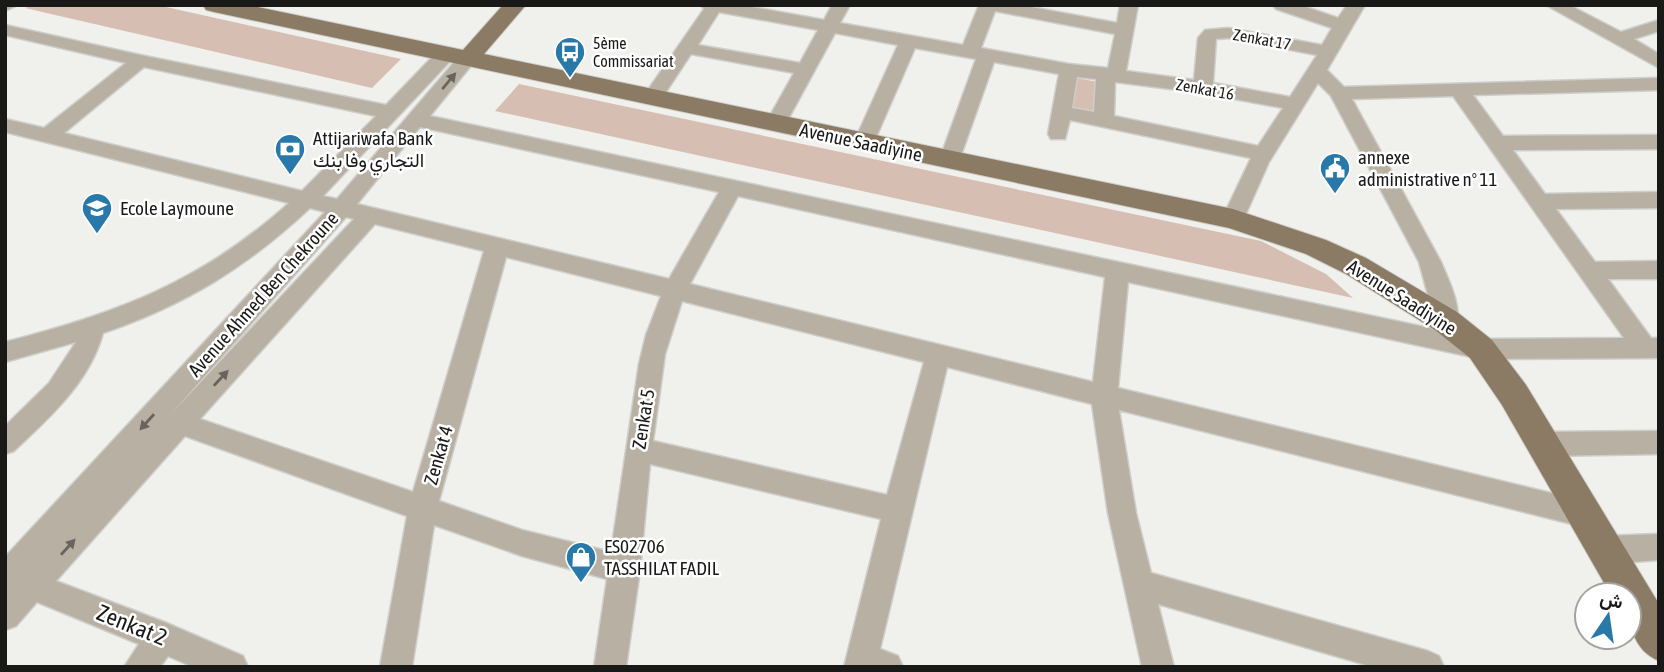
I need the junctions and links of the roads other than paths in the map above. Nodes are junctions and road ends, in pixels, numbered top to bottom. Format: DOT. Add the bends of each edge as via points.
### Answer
graph roads {
  1 [pos="214,5"];
  2 [pos="492,5"];
  3 [pos="515,5"];
  4 [pos="841,5"];
  5 [pos="989,5"];
  6 [pos="1129,5"];
  7 [pos="1282,5"];
  8 [pos="1356,5"];
  9 [pos="1555,5"];
  10 [pos="712,6"];
  11 [pos="1043,10"];
  12 [pos="1659,24"];
  13 [pos="1340,25"];
  14 [pos="827,27"];
  15 [pos="5,30"];
  16 [pos="1123,30"];
  17 [pos="1620,38"];
  18 [pos="909,41"];
  19 [pos="686,47"];
  20 [pos="1326,51"];
  21 [pos="979,53"];
  22 [pos="458,55"];
  23 [pos="140,61"];
  24 [pos="1659,62"];
  25 [pos="804,69"];
  26 [pos="1069,70"];
  27 [pos="1317,71"];
  28 [pos="1111,74"];
  29 [pos="1659,84"];
  30 [pos="1203,88"];
  31 [pos="1459,90"];
  32 [pos="1339,93"];
  33 [pos="653,97"];
  34 [pos="1294,104"];
  35 [pos="388,112"];
  36 [pos="1063,112"];
  37 [pos="417,120"];
  38 [pos="1104,120"];
  39 [pos="776,123"];
  40 [pos="5,125"];
  41 [pos="1058,134"];
  42 [pos="47,136"];
  43 [pos="864,142"];
  44 [pos="1659,142"];
  45 [pos="1498,143"];
  46 [pos="1263,154"];
  47 [pos="949,161"];
  48 [pos="732,188"];
  49 [pos="304,199"];
  50 [pos="1659,200"];
  51 [pos="1541,202"];
  52 [pos="341,208"];
  53 [pos="370,215"];
  54 [pos="1233,219"];
  55 [pos="497,247"];
  56 [pos="1659,270"];
  57 [pos="1117,271"];
  58 [pos="1590,271"];
  59 [pos="675,290"];
  60 [pos="1446,321"];
  61 [pos="93,327"];
  62 [pos="1652,348"];
  63 [pos="1481,349"];
  64 [pos="5,352"];
  65 [pos="938,355"];
  66 [pos="1104,396"];
  67 [pos="179,423"];
  68 [pos="1659,442"];
  69 [pos="5,443"];
  70 [pos="1544,444"];
  71 [pos="638,449"];
  72 [pos="423,507"];
  73 [pos="897,510"];
  74 [pos="1584,514"];
  75 [pos="1659,547"];
  76 [pos="1605,550"];
  77 [pos="625,570"];
  78 [pos="13,579"];
  79 [pos="1138,584"];
  80 [pos="5,615"];
  81 [pos="164,637"];
  82 [pos="1659,641"];
  83 [pos="1366,658"];
  84 [pos="870,664"];
  85 [pos="140,667"];
  86 [pos="232,667"];
  87 [pos="396,667"];
  88 [pos="610,667"];
  89 [pos="1158,667"];
  90 [pos="1429,667"];
  1 -- 22 [label="main road, Avenue Saadiyine"];
  2 -- 22 [label="main road, Avenue Ahmed Ben Chekroune"];
  3 -- 22 [label="main road, Avenue Ahmed Ben Chekroune"];
  4 -- 14 [label="street"];
  5 -- 11 [label="street"];
  5 -- 21 [label="street"];
  6 -- 16 [label="street"];
  7 -- 13 [label="street"];
  8 -- 13 [label="street"];
  9 -- 17 [label="street"];
  10 -- 14 [label="street, Zenkat 16"];
  10 -- 19 [label="street"];
  11 -- 16 [label="street"];
  12 -- 17 [label="street"];
  13 -- 20 [label="street"];
  14 -- 18 [label="street, Zenkat 16"];
  14 -- 25 [label="street"];
  15 -- 23 [label="street"];
  16 -- 28 [label="street"];
  17 -- 24 [label="street"];
  18 -- 21 [label="street, Zenkat 16"];
  18 -- 43 [label="street"];
  19 -- 25 [label="street"];
  19 -- 33 [label="street"];
  20 -- 27 [label="street"];
  20 -- 30 [label="street, Zenkat 17" via="1211,34"];
  21 -- 26 [label="street, Zenkat 16"];
  21 -- 47 [label="street"];
  22 -- 33 [label="main road, Avenue Saadiyine"];
  22 -- 35 [label="street, Avenue Ahmed Ben Chekroune"];
  37 -- 22 [label="street, Avenue Ahmed Ben Chekroune, one-way"];
  23 -- 35 [label="street"];
  23 -- 42 [label="street"];
  25 -- 39 [label="street"];
  26 -- 28 [label="street, Zenkat 16"];
  26 -- 36 [label="street"];
  27 -- 32 [label="street"];
  27 -- 34 [label="street"];
  28 -- 30 [label="street, Zenkat 16"];
  28 -- 38 [label="street"];
  29 -- 31 [label="street"];
  30 -- 34 [label="street, Zenkat 16"];
  31 -- 32 [label="street"];
  31 -- 45 [label="street"];
  32 -- 60 [label="street" via="1430,262"];
  33 -- 39 [label="main road, Avenue Saadiyine"];
  34 -- 46 [label="street"];
  35 -- 49 [label="street, Avenue Ahmed Ben Chekroune"];
  36 -- 38 [label="street"];
  36 -- 41 [label="street"];
  37 -- 48 [label="street"];
  37 -- 52 [label="street, Avenue Ahmed Ben Chekroune"];
  38 -- 46 [label="street"];
  39 -- 43 [label="main road, Avenue Saadiyine"];
  40 -- 42 [label="street"];
  42 -- 49 [label="street"];
  43 -- 47 [label="main road, Avenue Saadiyine"];
  44 -- 45 [label="street"];
  45 -- 51 [label="street"];
  46 -- 54 [label="street"];
  47 -- 54 [label="main road, Avenue Saadiyine"];
  48 -- 57 [label="street"];
  48 -- 59 [label="street, Zenkat 5"];
  49 -- 52 [label="street"];
  49 -- 61 [label="street, Avenue Ahmed Ben Chekroune" via="201,281"];
  50 -- 51 [label="street"];
  51 -- 58 [label="street"];
  52 -- 53 [label="street"];
  52 -- 78 [label="street, Avenue Ahmed Ben Chekroune, one-way"];
  53 -- 55 [label="street"];
  67 -- 53 [label="street, Avenue Ahmed Ben Chekroune, one-way"];
  54 -- 60 [label="main road, Avenue Saadiyine" via="1338,257"];
  55 -- 59 [label="street"];
  55 -- 72 [label="street, Zenkat 4"];
  56 -- 58 [label="street"];
  57 -- 63 [label="street"];
  57 -- 66 [label="street"];
  58 -- 62 [label="street"];
  59 -- 65 [label="street"];
  59 -- 71 [label="street, Zenkat 5" via="657,336"];
  60 -- 63 [label="main road, Avenue Saadiyine"];
  61 -- 64 [label="street, Avenue Ahmed Ben Chekroune"];
  61 -- 69 [label="street" via="78,364 45,405"];
  62 -- 63 [label="street"];
  63 -- 70 [label="main road, Avenue Saadiyine"];
  65 -- 66 [label="street"];
  65 -- 73 [label="street"];
  66 -- 74 [label="street"];
  66 -- 79 [label="street"];
  67 -- 72 [label="street"];
  78 -- 67 [label="street, Avenue Ahmed Ben Chekroune, one-way"];
  68 -- 70 [label="street"];
  70 -- 74 [label="main road, Avenue Saadiyine"];
  71 -- 73 [label="street"];
  71 -- 77 [label="street, Zenkat 5"];
  72 -- 77 [label="street" via="522,543"];
  72 -- 87 [label="street, Zenkat 4"];
  73 -- 84 [label="street"];
  74 -- 76 [label="main road, Avenue Saadiyine"];
  75 -- 76 [label="street"];
  76 -- 82 [label="main road, Avenue Saadiyine"];
  77 -- 88 [label="street, Zenkat 5"];
  78 -- 80 [label="street, Avenue Ahmed Ben Chekroune"];
  78 -- 81 [label="street, Zenkat 2"];
  79 -- 83 [label="street"];
  79 -- 89 [label="street"];
  81 -- 85 [label="street"];
  81 -- 86 [label="street, Zenkat 2"];
  83 -- 90 [label="street"];
}
